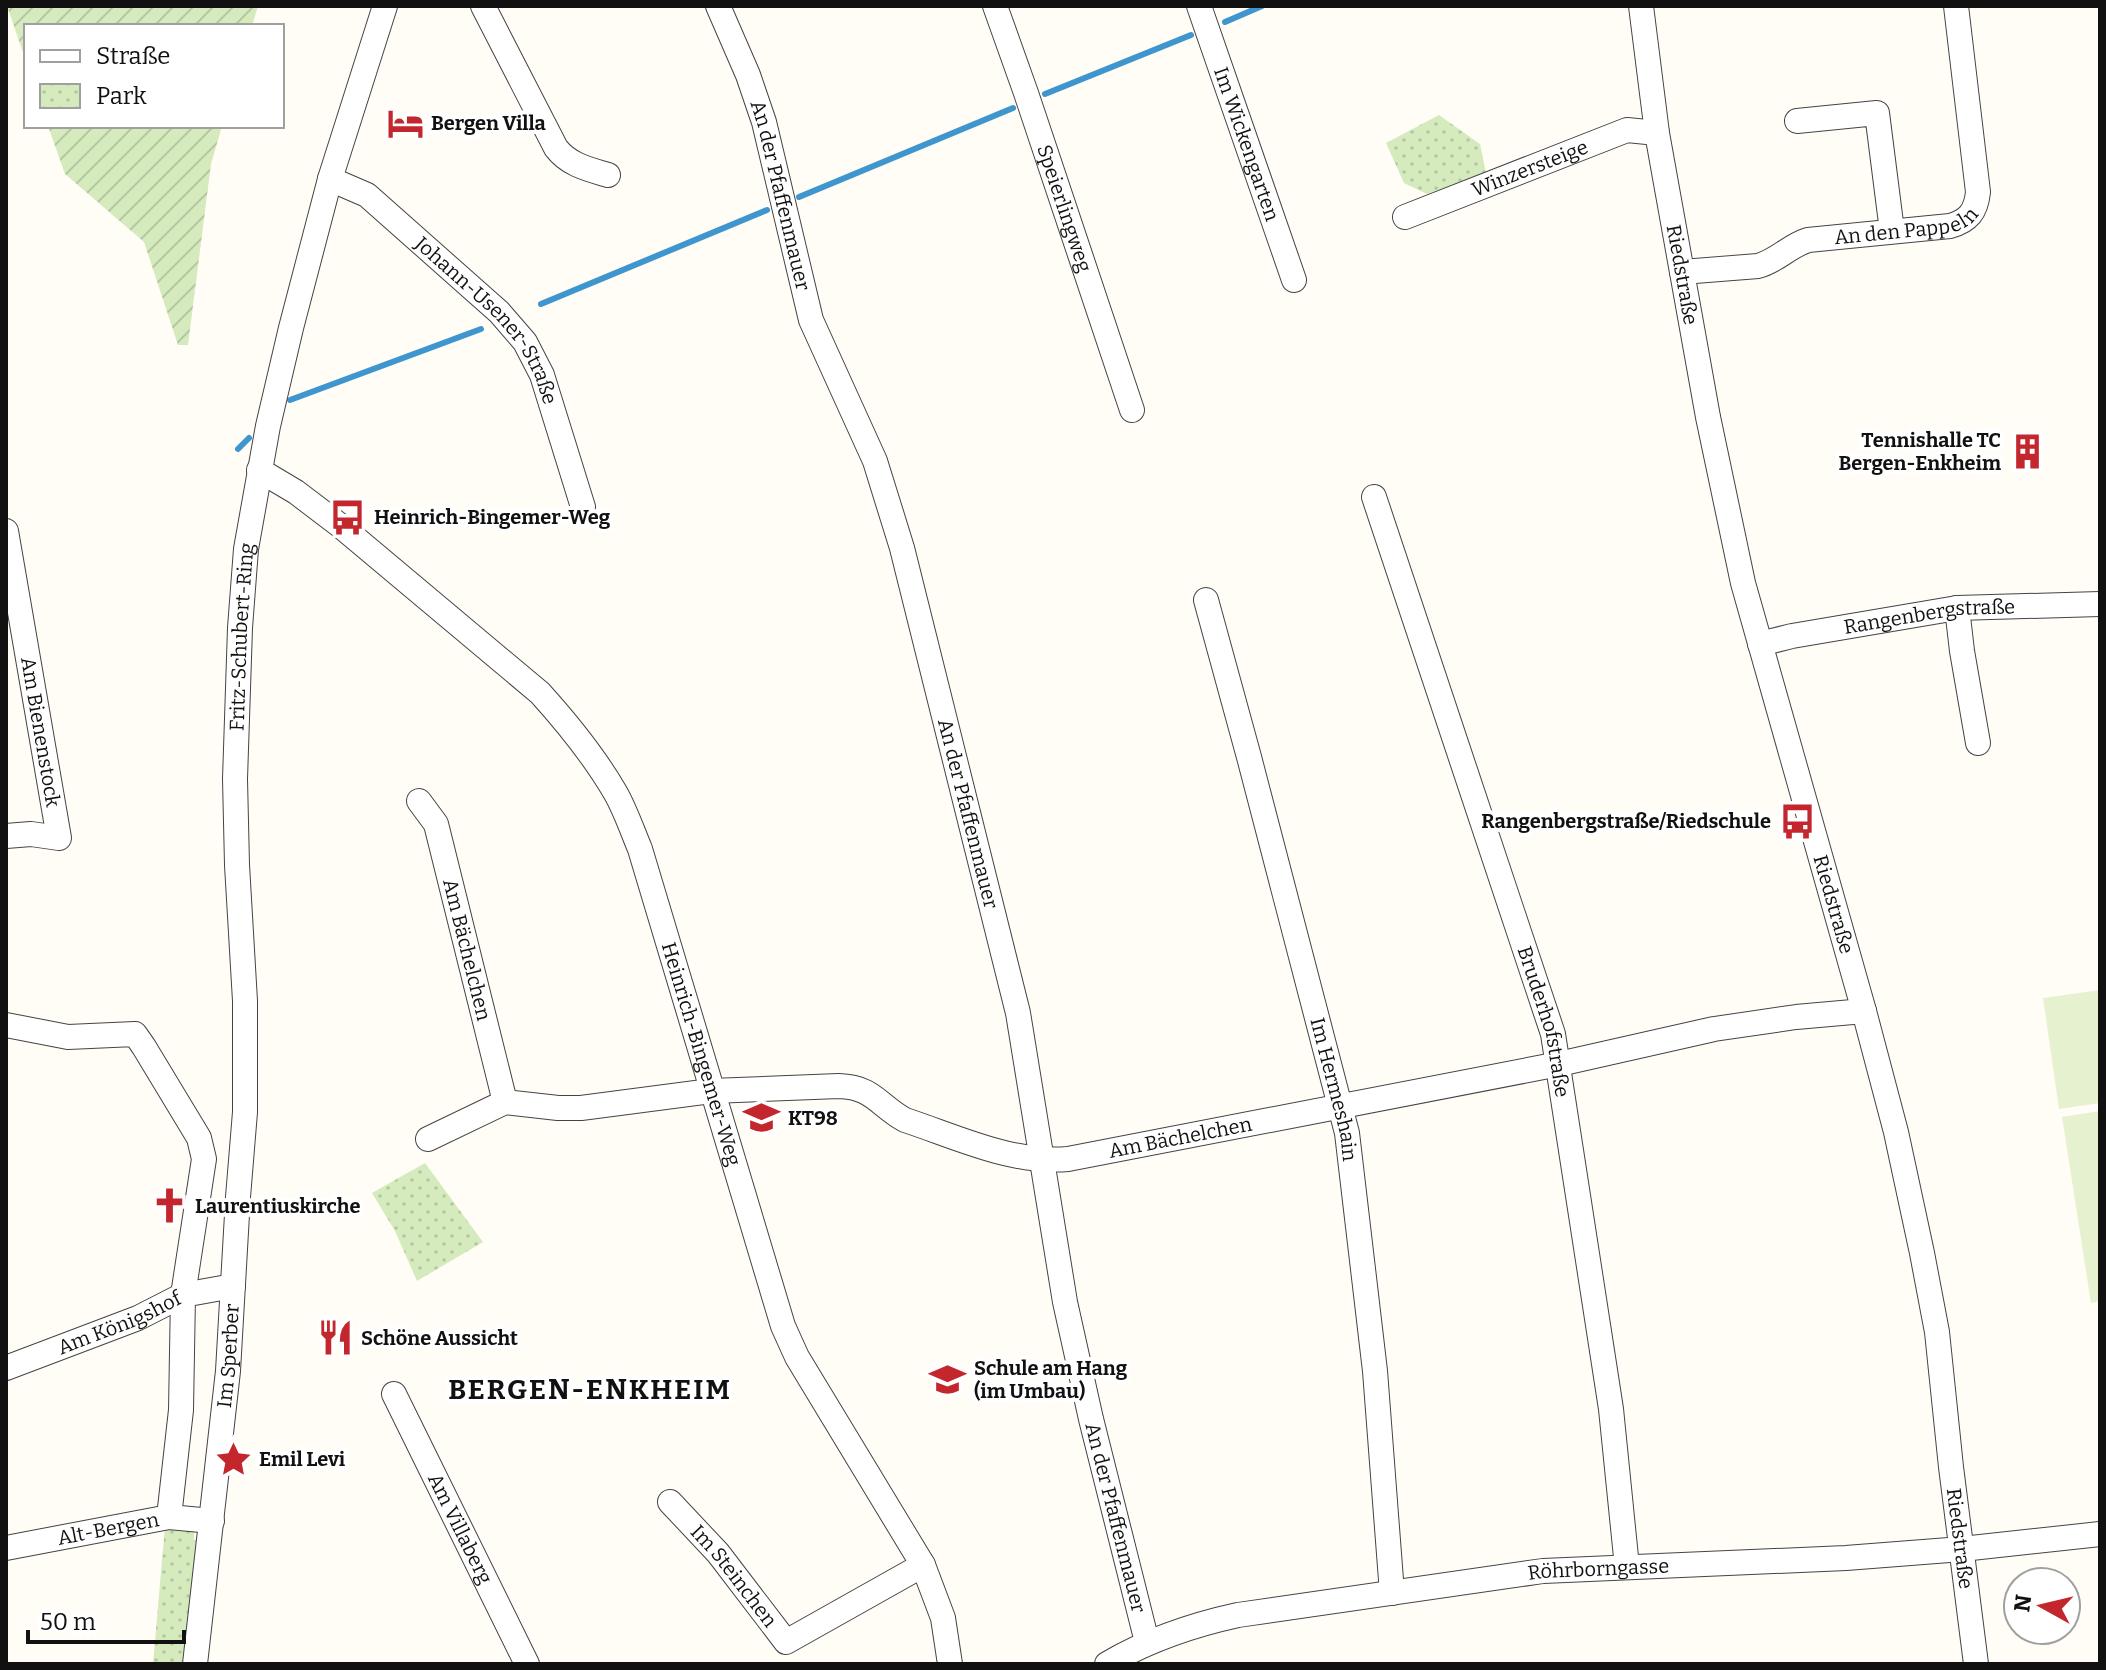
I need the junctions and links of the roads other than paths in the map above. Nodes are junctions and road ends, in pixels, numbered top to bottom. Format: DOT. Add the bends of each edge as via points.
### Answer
graph roads {
  1 [pos="385,6"];
  2 [pos="483,6"];
  3 [pos="718,6"];
  4 [pos="995,6"];
  5 [pos="1199,6"];
  6 [pos="1641,6"];
  7 [pos="1956,6"];
  8 [pos="1797,121"];
  9 [pos="1657,133"];
  10 [pos="608,175"];
  11 [pos="330,179"];
  12 [pos="1405,217"];
  13 [pos="1892,231"];
  14 [pos="1682,272"];
  15 [pos="1294,280"];
  16 [pos="1132,410"];
  17 [pos="259,470"];
  18 [pos="1374,497"];
  19 [pos="583,507"];
  20 [pos="6,531"];
  21 [pos="1206,600"];
  22 [pos="2100,604"];
  23 [pos="1957,608"];
  24 [pos="1760,644"];
  25 [pos="1978,743"];
  26 [pos="419,801"];
  27 [pos="6,836"];
  28 [pos="1864,1011"];
  29 [pos="6,1025"];
  30 [pos="1559,1064"];
  31 [pos="711,1091"];
  32 [pos="505,1102"];
  33 [pos="1341,1108"];
  34 [pos="428,1139"];
  35 [pos="1042,1159"];
  36 [pos="233,1286"];
  37 [pos="183,1295"];
  38 [pos="6,1368"];
  39 [pos="394,1394"];
  40 [pos="670,1502"];
  41 [pos="169,1517"];
  42 [pos="212,1521"];
  43 [pos="2100,1534"];
  44 [pos="6,1548"];
  45 [pos="1962,1549"];
  46 [pos="923,1565"];
  47 [pos="1627,1567"];
  48 [pos="1392,1593"];
  49 [pos="1147,1642"];
  50 [pos="1119,1661"];
  51 [pos="195,1664"];
  52 [pos="527,1664"];
  53 [pos="950,1664"];
  54 [pos="1976,1664"];
  1 -- 11 [label="street, Fritz-Schubert-Ring"];
  2 -- 10 [label="street" via="556,148 574,164"];
  3 -- 35 [label="street, An der Pfaffenmauer" via="764,122 815,331 875,461 897,533 1018,1013"];
  4 -- 16 [label="street, Speierlingweg"];
  5 -- 15 [label="street, Im Wickengarten"];
  6 -- 9 [label="street, Riedstraße"];
  7 -- 13 [label="street, An den Pappeln" via="1977,203 1969,218 1950,226"];
  8 -- 13 [label="street" via="1877,113"];
  9 -- 12 [label="street, Winzersteige" via="1627,130"];
  9 -- 14 [label="street, Riedstraße"];
  11 -- 17 [label="street, Fritz-Schubert-Ring"];
  11 -- 19 [label="street, Johann-Usener-Straße" via="367,195 499,312 525,342 542,375"];
  13 -- 14 [label="street, An den Pappeln" via="1808,240 1758,266"];
  14 -- 24 [label="street, Riedstraße" via="1708,417"];
  17 -- 31 [label="street, Heinrich-Bingemer-Weg" via="342,527 540,693 589,751 617,794 640,849"];
  17 -- 36 [label="street, Fritz-Schubert-Ring" via="241,601 235,779 246,1072"];
  18 -- 30 [label="street, Bruderhofstraße"];
  20 -- 27 [label="street, Am Bienenstock" via="59,838"];
  21 -- 33 [label="street, Im Hermeshain"];
  22 -- 23 [label="street, Rangenbergstraße"];
  23 -- 24 [label="street, Rangenbergstraße"];
  23 -- 25 [label="street"];
  24 -- 28 [label="street, Riedstraße"];
  26 -- 32 [label="street, Am Bächelchen" via="436,824"];
  28 -- 30 [label="street, Am Bächelchen" via="1714,1029"];
  28 -- 45 [label="street, Riedstraße" via="1896,1132 1934,1319"];
  29 -- 37 [label="street" via="68,1037 135,1034 144,1047 199,1138 204,1159"];
  30 -- 33 [label="street, Am Bächelchen"];
  30 -- 47 [label="street, Bruderhofstraße" via="1611,1409"];
  31 -- 32 [label="street, Am Bächelchen" via="581,1108"];
  31 -- 35 [label="street, Am Bächelchen" via="852,1086 905,1120 1008,1155"];
  31 -- 46 [label="street, Heinrich-Bingemer-Weg" via="790,1343"];
  32 -- 34 [label="street"];
  33 -- 35 [label="street, Am Bächelchen" via="1068,1159"];
  33 -- 48 [label="street, Im Hermeshain" via="1375,1371"];
  35 -- 49 [label="street, An der Pfaffenmauer" via="1068,1316"];
  36 -- 37 [label="street, Am Königshof"];
  36 -- 42 [label="street, Im Sperber"];
  37 -- 38 [label="street, Am Königshof" via="138,1318"];
  37 -- 41 [label="street" via="181,1410"];
  39 -- 52 [label="street, Am Villaberg"];
  40 -- 46 [label="street, Im Steinchen" via="718,1553 786,1642"];
  41 -- 42 [label="street, Alt-Bergen"];
  41 -- 44 [label="street, Alt-Bergen"];
  42 -- 51 [label="street, Im Sperber"];
  43 -- 45 [label="street, Röhrborngasse"];
  45 -- 47 [label="street, Röhrborngasse"];
  45 -- 54 [label="street, Riedstraße"];
  46 -- 53 [label="street, Heinrich-Bingemer-Weg" via="943,1618"];
  47 -- 48 [label="street, Röhrborngasse" via="1543,1571"];
  48 -- 49 [label="street, Röhrborngasse" via="1238,1615"];
  49 -- 50 [label="street, Röhrborngasse"];
}
